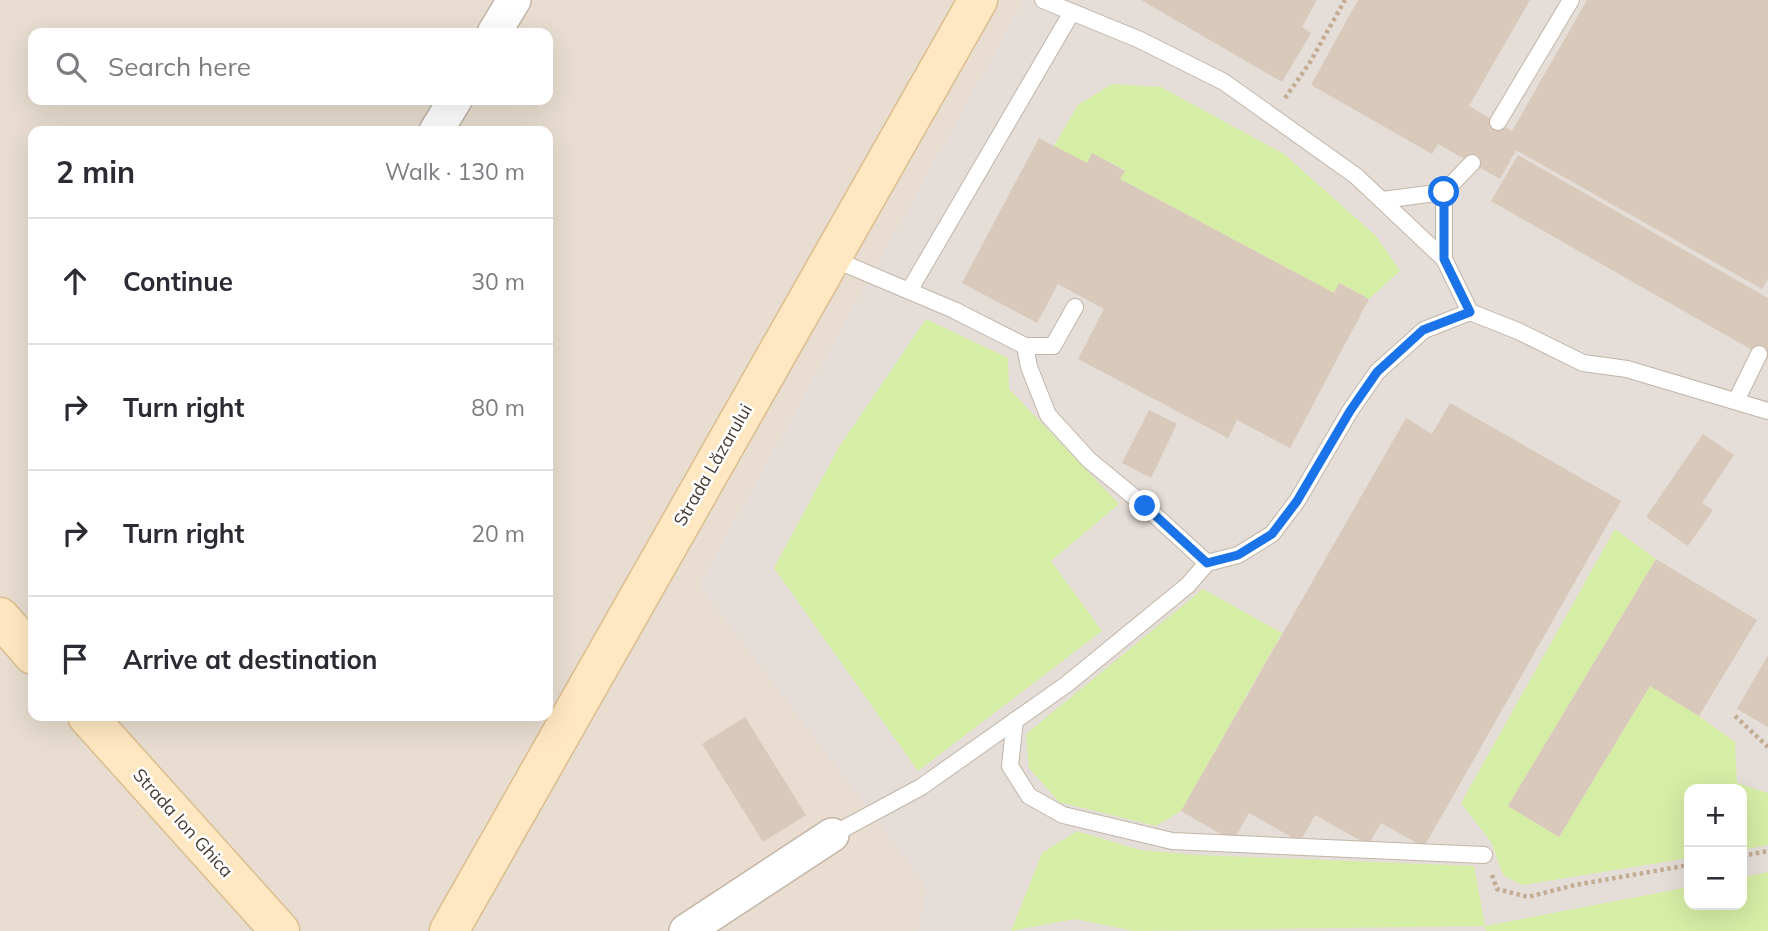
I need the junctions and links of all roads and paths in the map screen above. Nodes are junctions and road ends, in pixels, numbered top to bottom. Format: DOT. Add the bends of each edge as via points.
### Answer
graph roads {
  1 [pos="514,0"];
  2 [pos="978,0"];
  3 [pos="1043,0"];
  4 [pos="1345,0"];
  5 [pos="1571,0"];
  6 [pos="1072,12"];
  7 [pos="497,28"];
  8 [pos="452,105"];
  9 [pos="1272,116"];
  10 [pos="1497,122"];
  11 [pos="439,126"];
  12 [pos="1472,163"];
  13 [pos="1444,192"];
  14 [pos="1382,200"];
  15 [pos="831,258"];
  16 [pos="1444,259"];
  17 [pos="909,291"];
  18 [pos="1075,307"];
  19 [pos="1470,312"];
  20 [pos="1025,346"];
  21 [pos="1759,354"];
  22 [pos="1736,401"];
  23 [pos="1768,411"];
  24 [pos="1207,563"];
  25 [pos="0,617"];
  26 [pos="28,649"];
  27 [pos="1735,716"];
  28 [pos="1015,720"];
  29 [pos="93,721"];
  30 [pos="1768,747"];
  31 [pos="832,835"];
  32 [pos="1768,851"];
  33 [pos="1484,855"];
  34 [pos="1747,855"];
  35 [pos="1684,866"];
  36 [pos="280,931"];
  37 [pos="449,931"];
  38 [pos="686,931"];
  1 -- 7 [label="street"];
  2 -- 15 [label="street, Strada Lăzarului"];
  3 -- 6 [label="lane"];
  4 -- 9 [label="path" via="1309,64"];
  5 -- 10 [label="lane"];
  6 -- 9 [label="lane" via="1224,82"];
  6 -- 17 [label="lane"];
  8 -- 11 [label="street"];
  9 -- 14 [label="lane"];
  12 -- 13 [label="lane"];
  13 -- 14 [label="lane"];
  13 -- 16 [label="lane"];
  14 -- 16 [label="lane"];
  15 -- 17 [label="lane"];
  15 -- 37 [label="street, Strada Lăzarului"];
  16 -- 19 [label="lane"];
  17 -- 20 [label="lane"];
  18 -- 20 [label="lane" via="1053,346"];
  19 -- 22 [label="lane" via="1583,363 1627,369"];
  19 -- 24 [label="lane" via="1423,330 1377,372 1272,534 1238,555"];
  20 -- 24 [label="lane" via="1048,415 1089,460"];
  21 -- 22 [label="lane"];
  22 -- 23 [label="lane"];
  24 -- 28 [label="lane" via="1188,585 1067,684"];
  25 -- 26 [label="street"];
  27 -- 30 [label="path"];
  28 -- 31 [label="lane" via="921,787"];
  28 -- 33 [label="lane" via="1010,766 1029,796 1063,815 1172,841"];
  29 -- 36 [label="street, Strada Ion Ghica"];
  31 -- 38 [label="street"];
  32 -- 34 [label="path"];
  33 -- 35 [label="path" via="1497,888 1528,897"];
}
